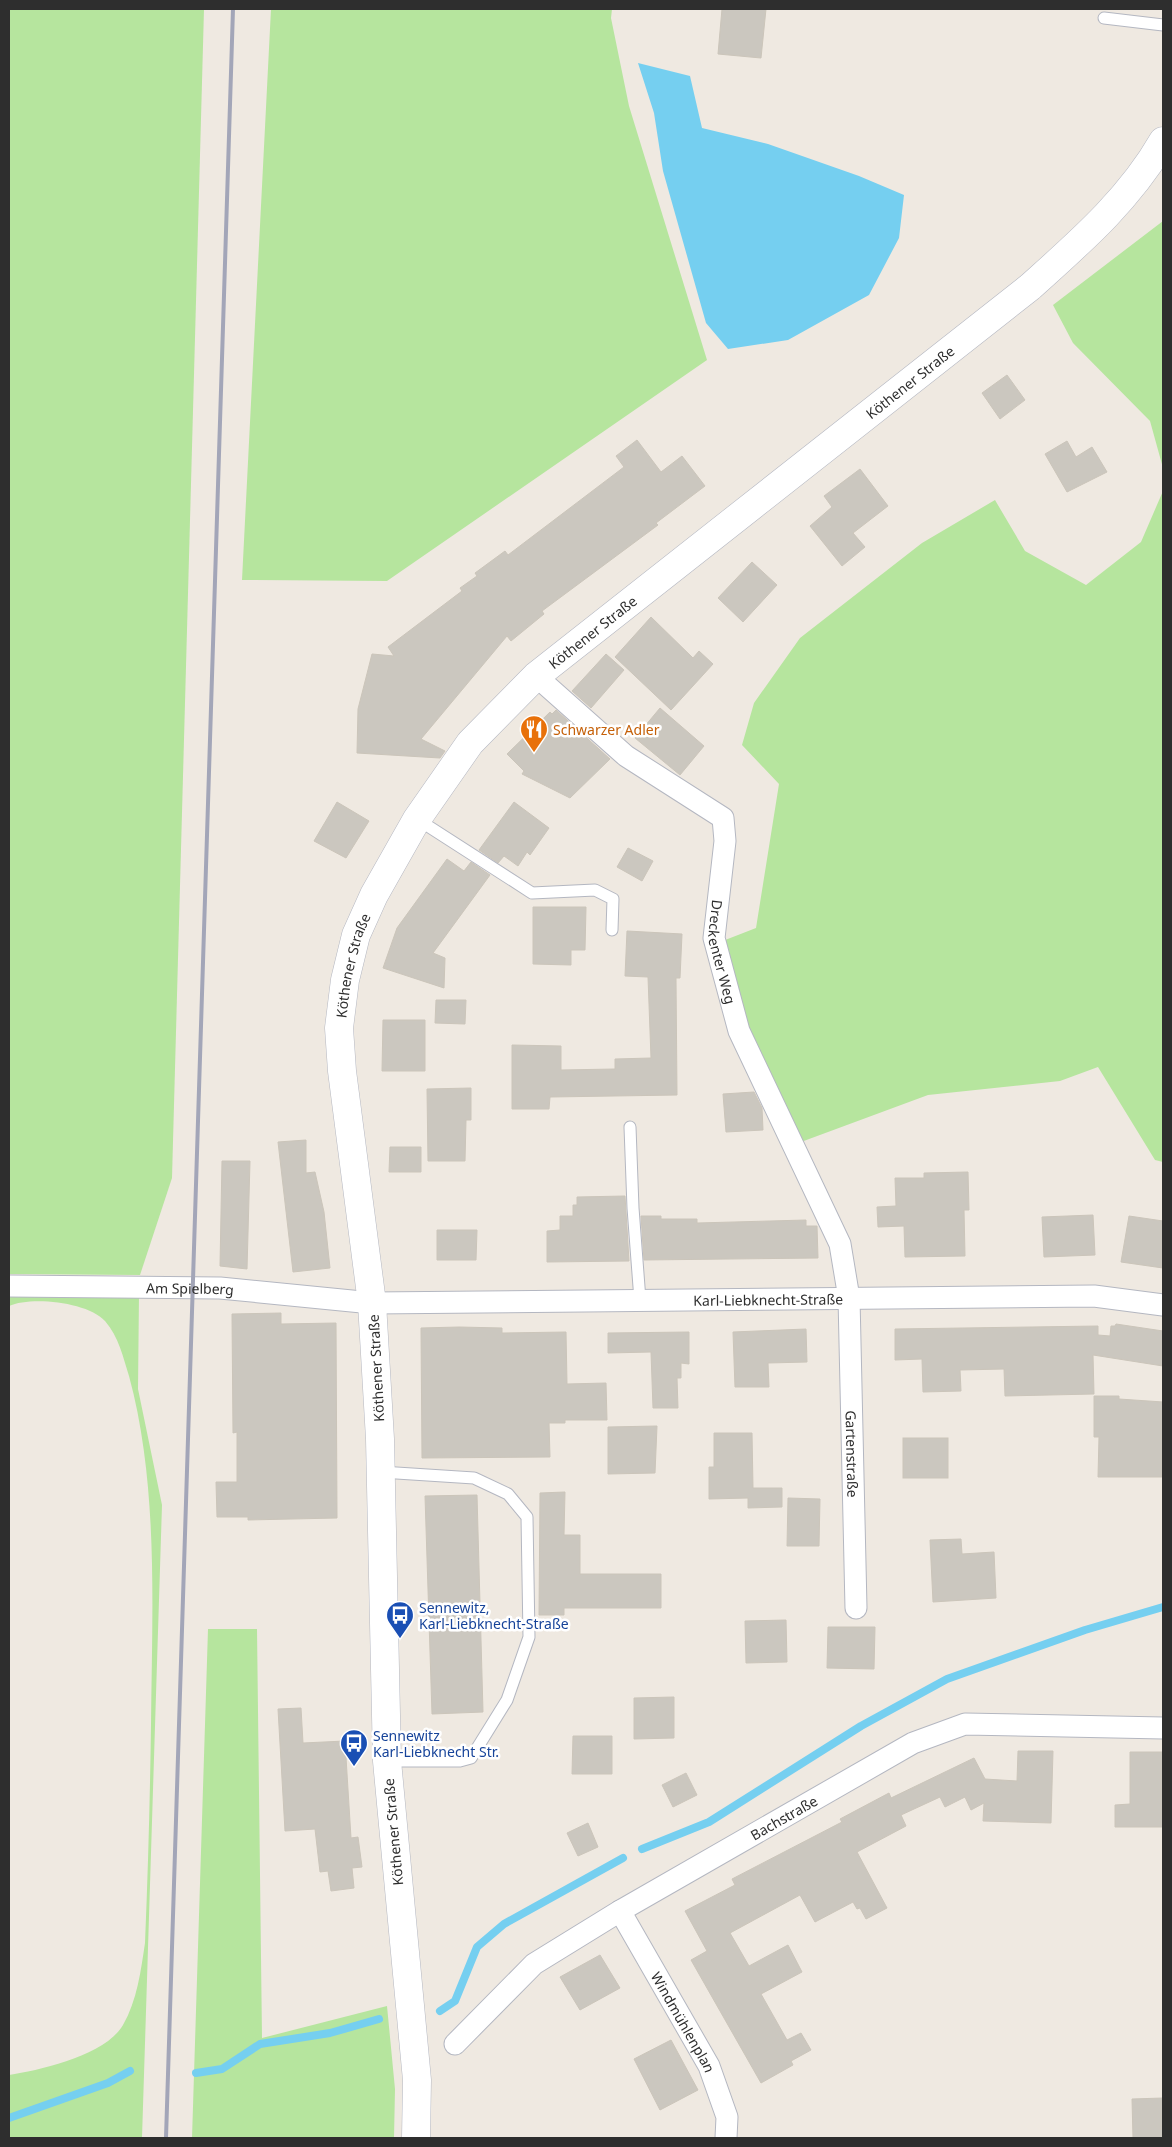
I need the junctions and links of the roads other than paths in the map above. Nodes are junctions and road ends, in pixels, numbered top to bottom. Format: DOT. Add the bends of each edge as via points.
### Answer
graph roads {
  1 [pos="1104,18"];
  2 [pos="1163,25"];
  3 [pos="1163,140"];
  4 [pos="536,676"];
  5 [pos="417,819"];
  6 [pos="612,930"];
  7 [pos="630,1127"];
  8 [pos="9,1286"];
  9 [pos="849,1298"];
  10 [pos="640,1300"];
  11 [pos="372,1303"];
  12 [pos="1163,1305"];
  13 [pos="381,1472"];
  14 [pos="856,1608"];
  15 [pos="1163,1728"];
  16 [pos="387,1761"];
  17 [pos="620,1912"];
  18 [pos="455,2044"];
  19 [pos="416,2138"];
  20 [pos="726,2138"];
  1 -- 2 [label="lane"];
  3 -- 4 [label="main road, Köthener Straße" via="1150,163 1090,234 1030,287"];
  4 -- 5 [label="main road, Köthener Straße" via="470,743"];
  4 -- 9 [label="street, Dreckenter Weg" via="626,756 723,818 725,841 714,938 739,1031 840,1244"];
  5 -- 6 [label="lane" via="532,893 595,890 613,899"];
  5 -- 11 [label="main road, Köthener Straße" via="374,895 356,935 339,1028"];
  7 -- 10 [label="lane"];
  8 -- 11 [label="street, Am Spielberg" via="220,1288"];
  9 -- 10 [label="street, Karl-Liebknecht-Straße"];
  9 -- 12 [label="street, Karl-Liebknecht-Straße" via="1094,1296"];
  9 -- 14 [label="street, Gartenstraße"];
  10 -- 11 [label="street, Karl-Liebknecht-Straße"];
  11 -- 13 [label="main road, Köthener Straße"];
  13 -- 16 [label="main road, Köthener Straße"];
  13 -- 16 [label="lane" via="474,1478 508,1494 527,1517 529,1579 529,1638 507,1700 471,1758 460,1761"];
  15 -- 17 [label="street, Bachstraße" via="965,1724 913,1743"];
  16 -- 19 [label="main road, Köthener Straße" via="417,2080"];
  17 -- 18 [label="street, Bachstraße" via="534,1964"];
  17 -- 20 [label="street, Windmühlenplan" via="709,2066 727,2118"];
}
